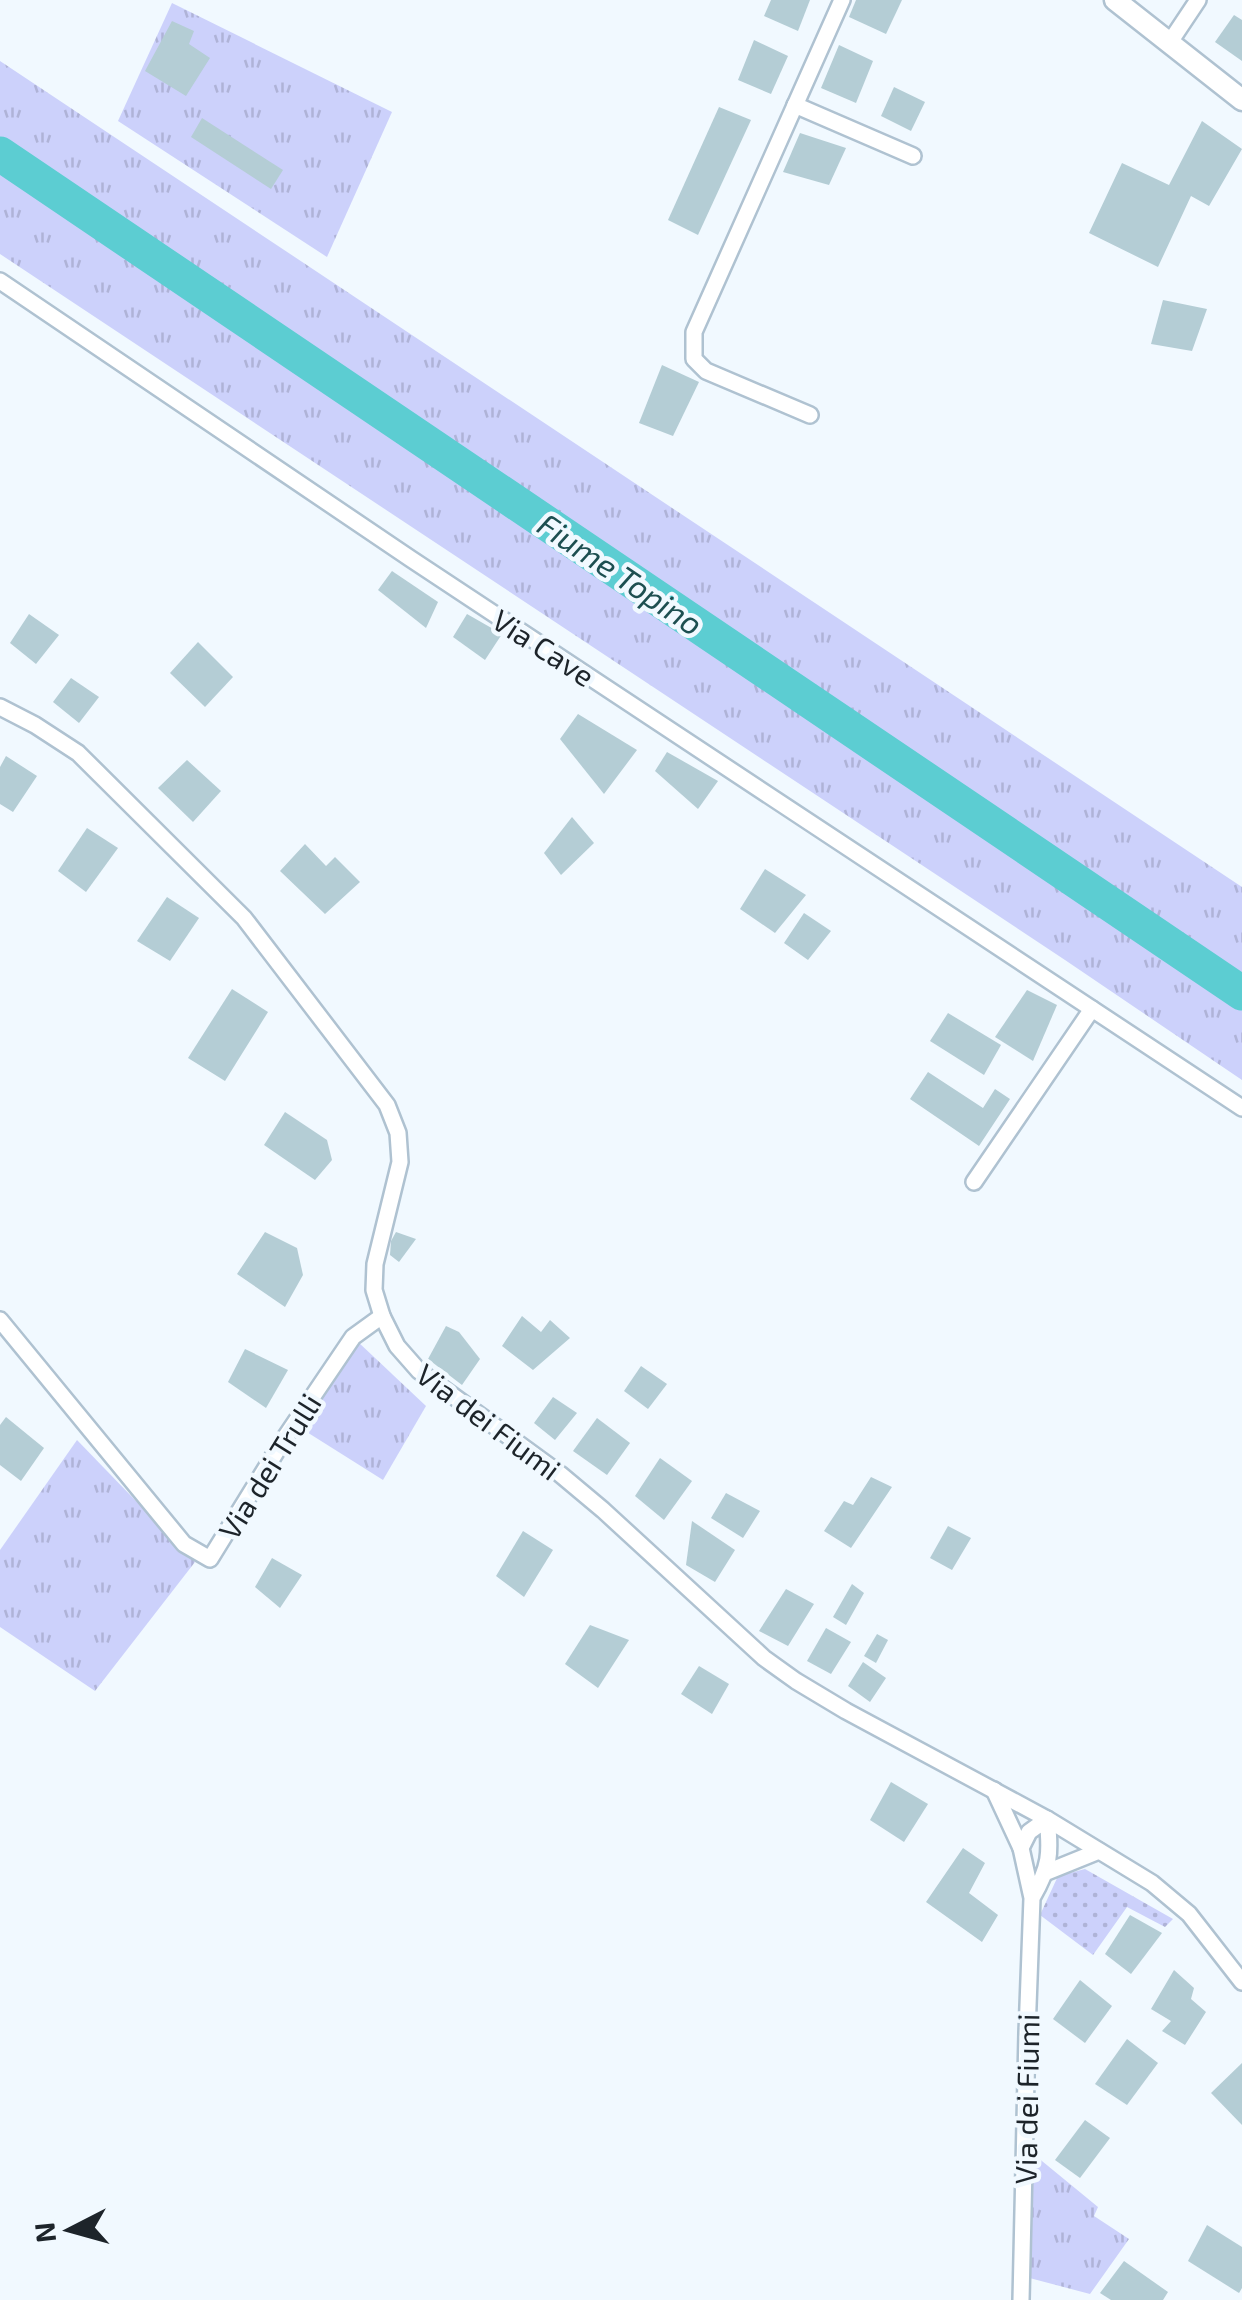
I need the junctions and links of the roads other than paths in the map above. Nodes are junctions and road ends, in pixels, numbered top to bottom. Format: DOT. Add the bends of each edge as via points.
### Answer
graph roads {
  1 [pos="842,0"];
  2 [pos="1115,0"];
  3 [pos="1198,0"];
  4 [pos="1170,42"];
  5 [pos="1242,100"];
  6 [pos="795,105"];
  7 [pos="913,156"];
  8 [pos="0,280"];
  9 [pos="810,415"];
  10 [pos="0,707"];
  11 [pos="1092,1009"];
  12 [pos="1242,1108"];
  13 [pos="974,1182"];
  14 [pos="382,1316"];
  15 [pos="0,1320"];
  16 [pos="994,1790"];
  17 [pos="1046,1818"];
  18 [pos="1021,1848"];
  19 [pos="1100,1851"];
  20 [pos="1047,1872"];
  21 [pos="1032,1898"];
  22 [pos="1242,1982"];
  23 [pos="1021,2300"];
  1 -- 6 [label="street"];
  2 -- 4 [label="street"];
  3 -- 4 [label="street"];
  4 -- 5 [label="street"];
  6 -- 7 [label="street"];
  6 -- 9 [label="street" via="692,345 706,371"];
  8 -- 11 [label="street, Via Cave"];
  10 -- 14 [label="street, Via dei Fiumi" via="78,752 232,906 386,1105 400,1162 375,1264"];
  11 -- 12 [label="street, Via Cave"];
  11 -- 13 [label="street"];
  14 -- 15 [label="street, Via dei Trulli" via="352,1338 210,1559 184,1544"];
  14 -- 16 [label="street, Via dei Fiumi" via="396,1346 419,1371 560,1474 764,1658"];
  16 -- 17 [label="street, Via dei Fiumi"];
  16 -- 18 [label="street, Via dei Fiumi"];
  17 -- 18 [label="street"];
  17 -- 19 [label="street, Via dei Fiumi"];
  17 -- 20 [label="street"];
  18 -- 21 [label="street, Via dei Fiumi"];
  19 -- 20 [label="street"];
  19 -- 22 [label="street, Via dei Fiumi" via="1189,1914"];
  20 -- 21 [label="street, Via dei Fiumi"];
  21 -- 23 [label="street, Via dei Fiumi"];
}
